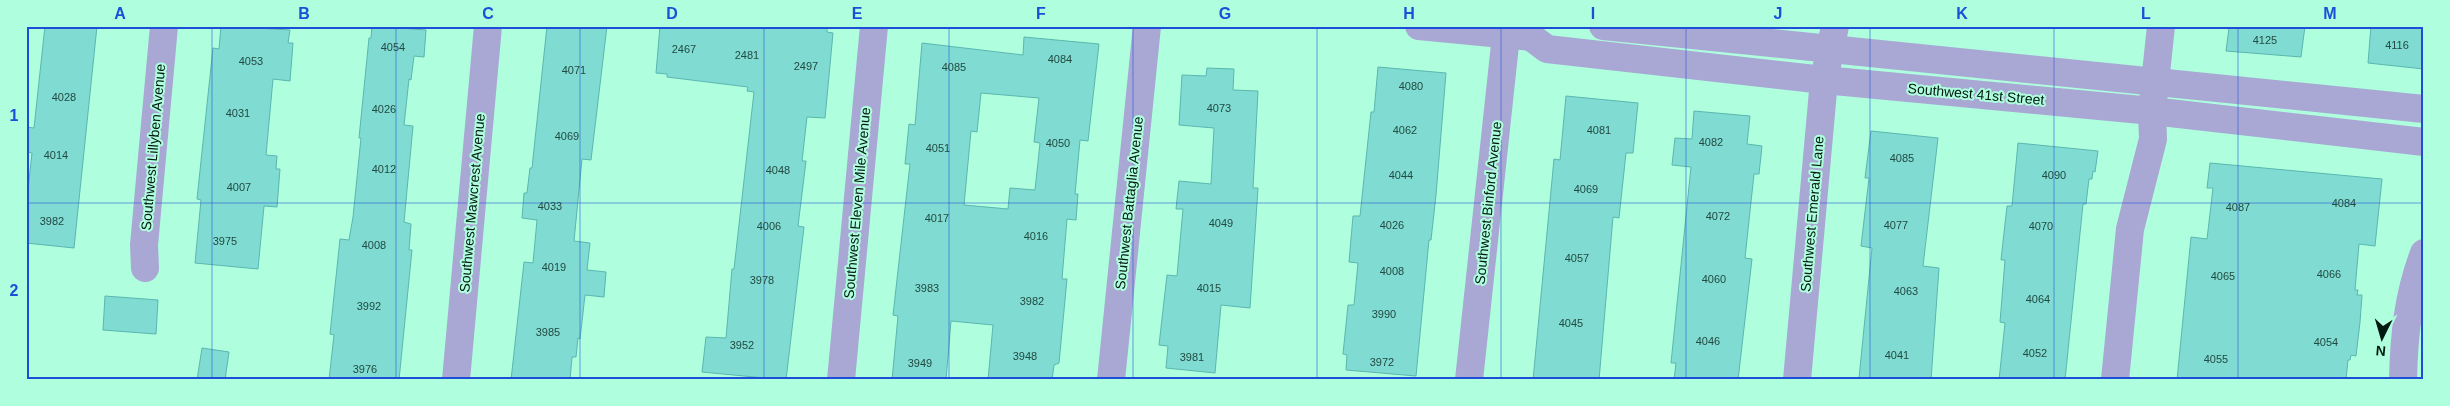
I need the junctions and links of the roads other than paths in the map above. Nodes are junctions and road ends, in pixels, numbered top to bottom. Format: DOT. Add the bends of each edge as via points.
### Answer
graph roads {
  1 [pos="164,26"];
  2 [pos="488,26"];
  3 [pos="874,26"];
  4 [pos="1147,26"];
  5 [pos="1418,26"];
  6 [pos="1603,26"];
  7 [pos="2161,26"];
  8 [pos="1522,31"];
  9 [pos="1833,38"];
  10 [pos="1824,80"];
  11 [pos="2155,81"];
  12 [pos="2424,109"];
  13 [pos="2152,111"];
  14 [pos="2424,142"];
  15 [pos="2424,253"];
  16 [pos="145,268"];
  17 [pos="456,380"];
  18 [pos="841,380"];
  19 [pos="1111,380"];
  20 [pos="1469,380"];
  21 [pos="1797,380"];
  22 [pos="2115,380"];
  23 [pos="2403,380"];
  1 -- 16 [label="street, Southwest Lillyben Avenue" via="144,245"];
  2 -- 17 [label="street, Southwest Mawcrest Avenue"];
  3 -- 18 [label="street, Southwest Eleven Mile Avenue"];
  4 -- 19 [label="street, Southwest Battaglia Avenue"];
  5 -- 8 [label="street, Southwest 41st Street"];
  6 -- 9 [label="street"];
  7 -- 11 [label="street"];
  8 -- 10 [label="street, Southwest 41st Street" via="1548,50"];
  8 -- 20 [label="street, Southwest Binford Avenue"];
  9 -- 10 [label="street, Southwest Emerald Lane"];
  9 -- 11 [label="street"];
  10 -- 13 [label="street, Southwest 41st Street"];
  10 -- 21 [label="street, Southwest Emerald Lane"];
  11 -- 12 [label="street"];
  11 -- 13 [label="street"];
  13 -- 14 [label="street, Southwest 41st Street"];
  13 -- 22 [label="street" via="2153,139 2128,246"];
  15 -- 23 [label="street" via="2407,312"];
}
